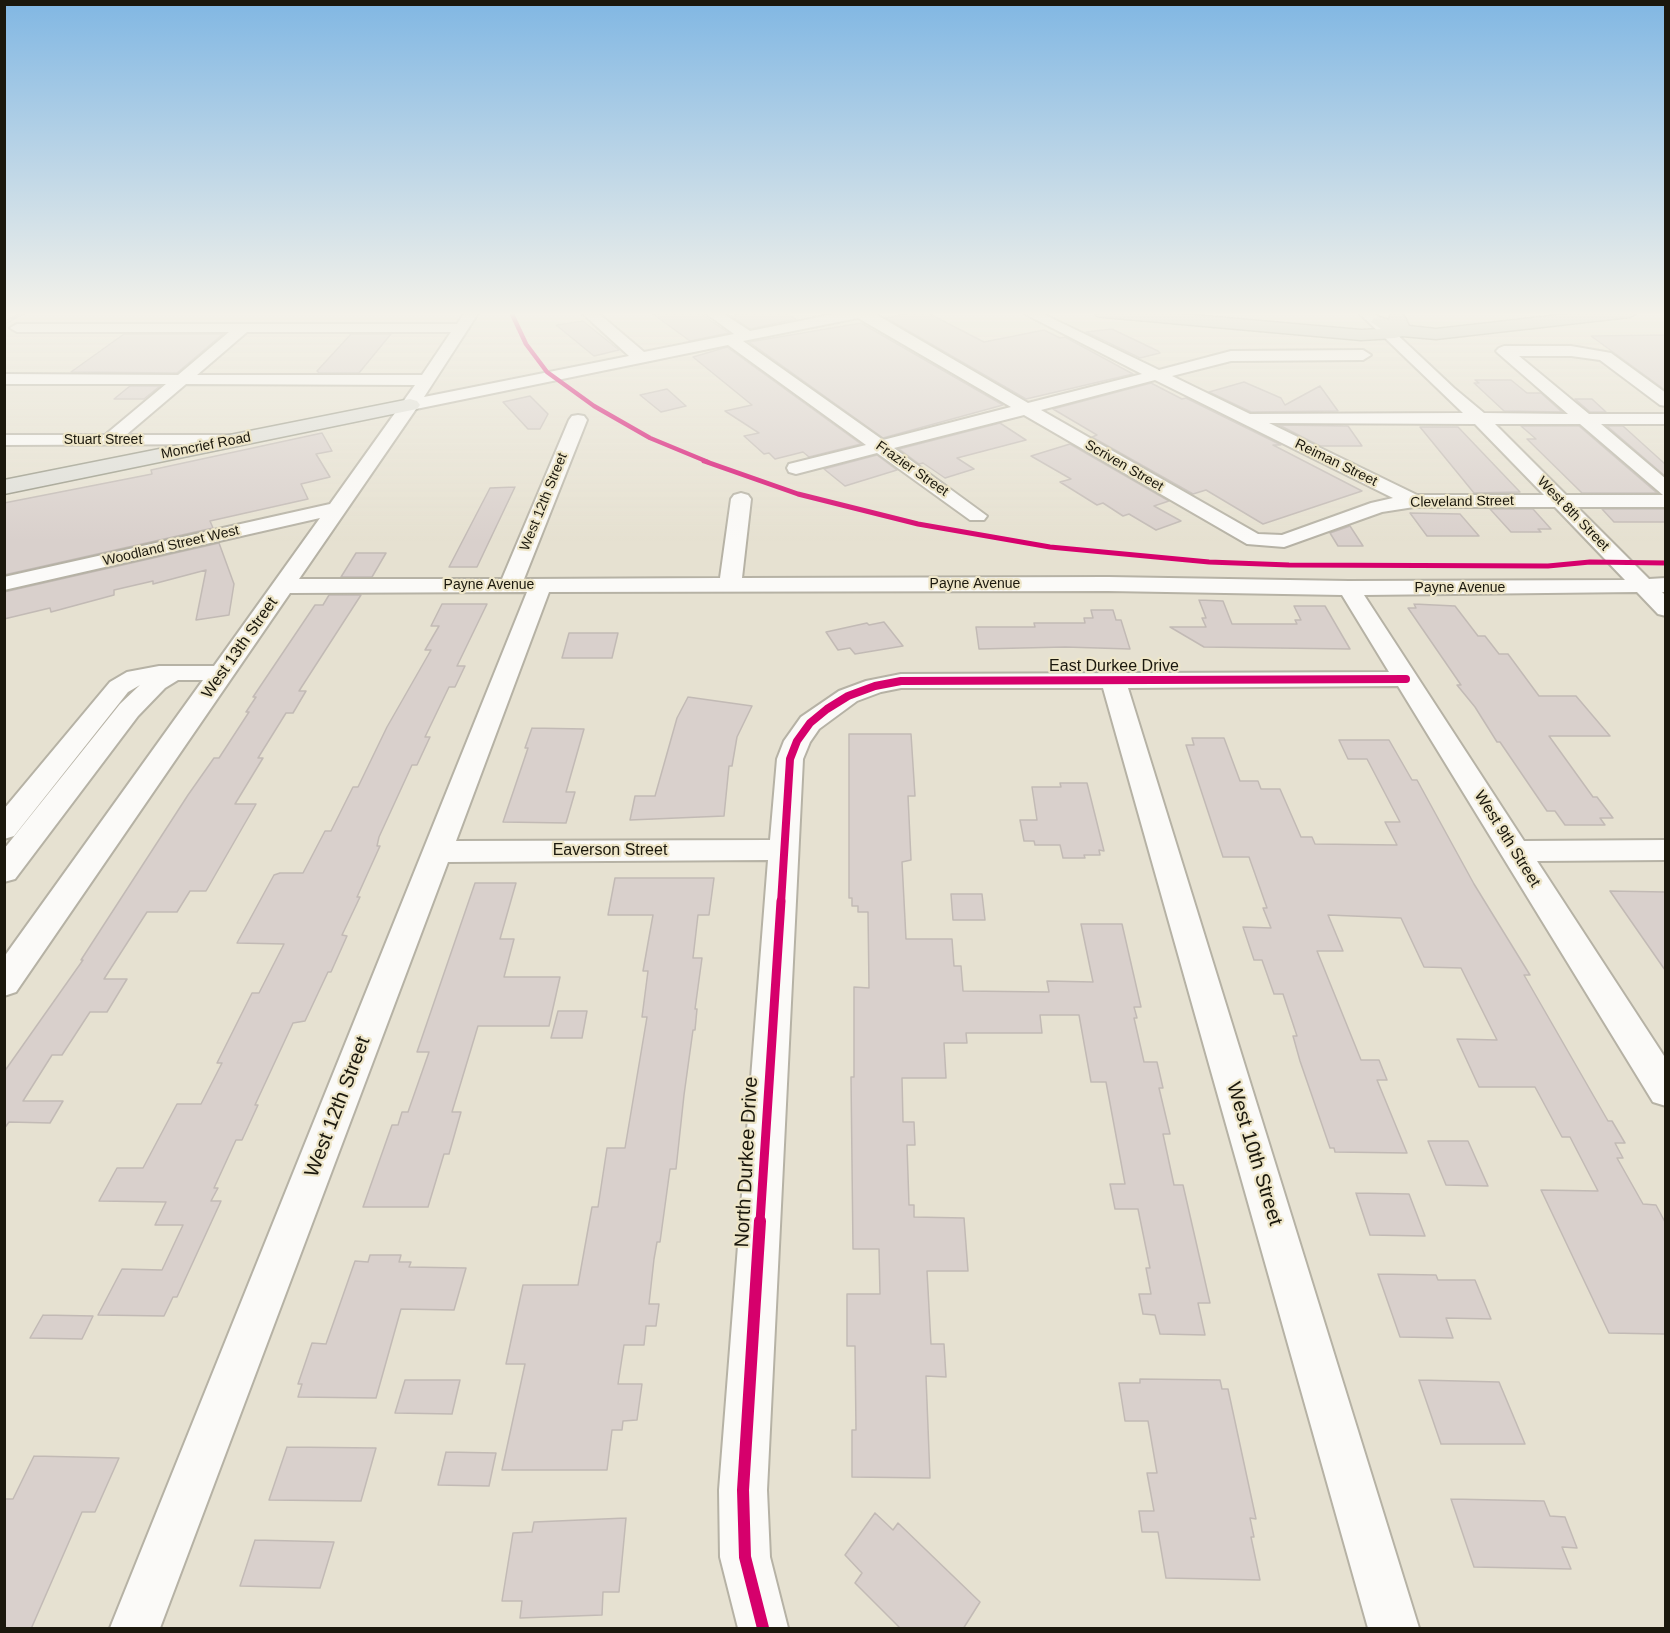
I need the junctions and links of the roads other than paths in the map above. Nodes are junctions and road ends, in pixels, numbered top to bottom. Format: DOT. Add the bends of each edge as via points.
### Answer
graph roads {
  1 [pos="171,388"];
  2 [pos="422,388"];
  3 [pos="493,388"];
  4 [pos="804,388"];
  5 [pos="992,388"];
  6 [pos="1104,388"];
  7 [pos="1184,388"];
  8 [pos="1452,388"];
  9 [pos="1459,388"];
  10 [pos="1547,388"];
  11 [pos="1648,388"];
  12 [pos="1665,401"];
  13 [pos="411,405"];
  14 [pos="1025,408"];
  15 [pos="1245,418"];
  16 [pos="1665,418"];
  17 [pos="1480,419"];
  18 [pos="1582,419"];
  19 [pos="578,420"];
  20 [pos="4,440"];
  21 [pos="109,440"];
  22 [pos="237,440"];
  23 [pos="879,446"];
  24 [pos="796,468"];
  25 [pos="4,487"];
  26 [pos="1665,490"];
  27 [pos="741,499"];
  28 [pos="1413,501"];
  29 [pos="1561,501"];
  30 [pos="1665,501"];
  31 [pos="338,508"];
  32 [pos="978,516"];
  33 [pos="1266,542"];
  34 [pos="4,584"];
  35 [pos="526,585"];
  36 [pos="730,585"];
  37 [pos="1641,585"];
  38 [pos="1665,585"];
  39 [pos="284,586"];
  40 [pos="1349,588"];
  41 [pos="1665,609"];
  42 [pos="173,673"];
  43 [pos="222,673"];
  44 [pos="1406,679"];
  45 [pos="1113,680"];
  46 [pos="827,708"];
  47 [pos="4,829"];
  48 [pos="784,850"];
  49 [pos="1665,850"];
  50 [pos="1514,851"];
  51 [pos="437,852"];
  52 [pos="4,871"];
  53 [pos="4,983"];
  54 [pos="1665,1091"];
  55 [pos="135,1629"];
  56 [pos="763,1629"];
  57 [pos="1394,1629"];
  1 -- 21 [label="street"];
  2 -- 13 [label="street, West 13th Street"];
  3 -- 13 [label="street, Moncrief Road"];
  4 -- 23 [label="street, Frazier Street"];
  5 -- 14 [label="street, Scriven Street"];
  6 -- 14 [label="street"];
  7 -- 15 [label="street, Reiman Street"];
  8 -- 17 [label="street, West 8th Street"];
  9 -- 17 [label="street, West 8th Street"];
  10 -- 18 [label="street"];
  11 -- 12 [label="street"];
  13 -- 22 [label="main road, Moncrief Road"];
  13 -- 31 [label="street, West 13th Street"];
  14 -- 23 [label="street"];
  14 -- 33 [label="street, Scriven Street" via="1244,535"];
  15 -- 17 [label="street"];
  15 -- 28 [label="street, Reiman Street"];
  16 -- 18 [label="street"];
  17 -- 18 [label="street"];
  17 -- 29 [label="street, West 8th Street"];
  18 -- 26 [label="street"];
  19 -- 35 [label="street, West 12th Street"];
  20 -- 21 [label="street, Stuart Street"];
  21 -- 22 [label="street, Stuart Street"];
  22 -- 25 [label="main road, Moncrief Road"];
  23 -- 24 [label="street"];
  23 -- 32 [label="street, Frazier Street"];
  27 -- 36 [label="street"];
  28 -- 29 [label="street, Cleveland Street"];
  28 -- 33 [label="street, Cleveland Street" via="1378,507 1284,541"];
  29 -- 30 [label="street, Cleveland Street"];
  29 -- 37 [label="street, West 8th Street"];
  31 -- 34 [label="street, Woodland Street West"];
  31 -- 39 [label="street, West 13th Street"];
  35 -- 36 [label="street, Payne Avenue"];
  35 -- 39 [label="street, Payne Avenue"];
  35 -- 51 [label="street, West 12th Street"];
  36 -- 40 [label="street, Payne Avenue"];
  37 -- 38 [label="street, Payne Avenue"];
  37 -- 40 [label="street, Payne Avenue"];
  37 -- 41 [label="street, West 8th Street"];
  39 -- 43 [label="street, West 13th Street"];
  40 -- 44 [label="street, West 9th Street"];
  42 -- 43 [label="street"];
  42 -- 47 [label="street" via="136,677 119,687"];
  42 -- 52 [label="street" via="156,682 129,710"];
  43 -- 53 [label="street, West 13th Street"];
  44 -- 45 [label="street, East Durkee Drive"];
  44 -- 50 [label="street, West 9th Street"];
  45 -- 46 [label="street, East Durkee Drive" via="901,681 875,686"];
  45 -- 57 [label="street, West 10th Street"];
  46 -- 48 [label="street, North Durkee Drive" via="810,723 790,759"];
  48 -- 51 [label="street, Eaverson Street"];
  48 -- 56 [label="street, North Durkee Drive" via="743,1490 745,1557"];
  49 -- 50 [label="street"];
  50 -- 54 [label="street, West 9th Street"];
  51 -- 55 [label="street, West 12th Street"];
}
